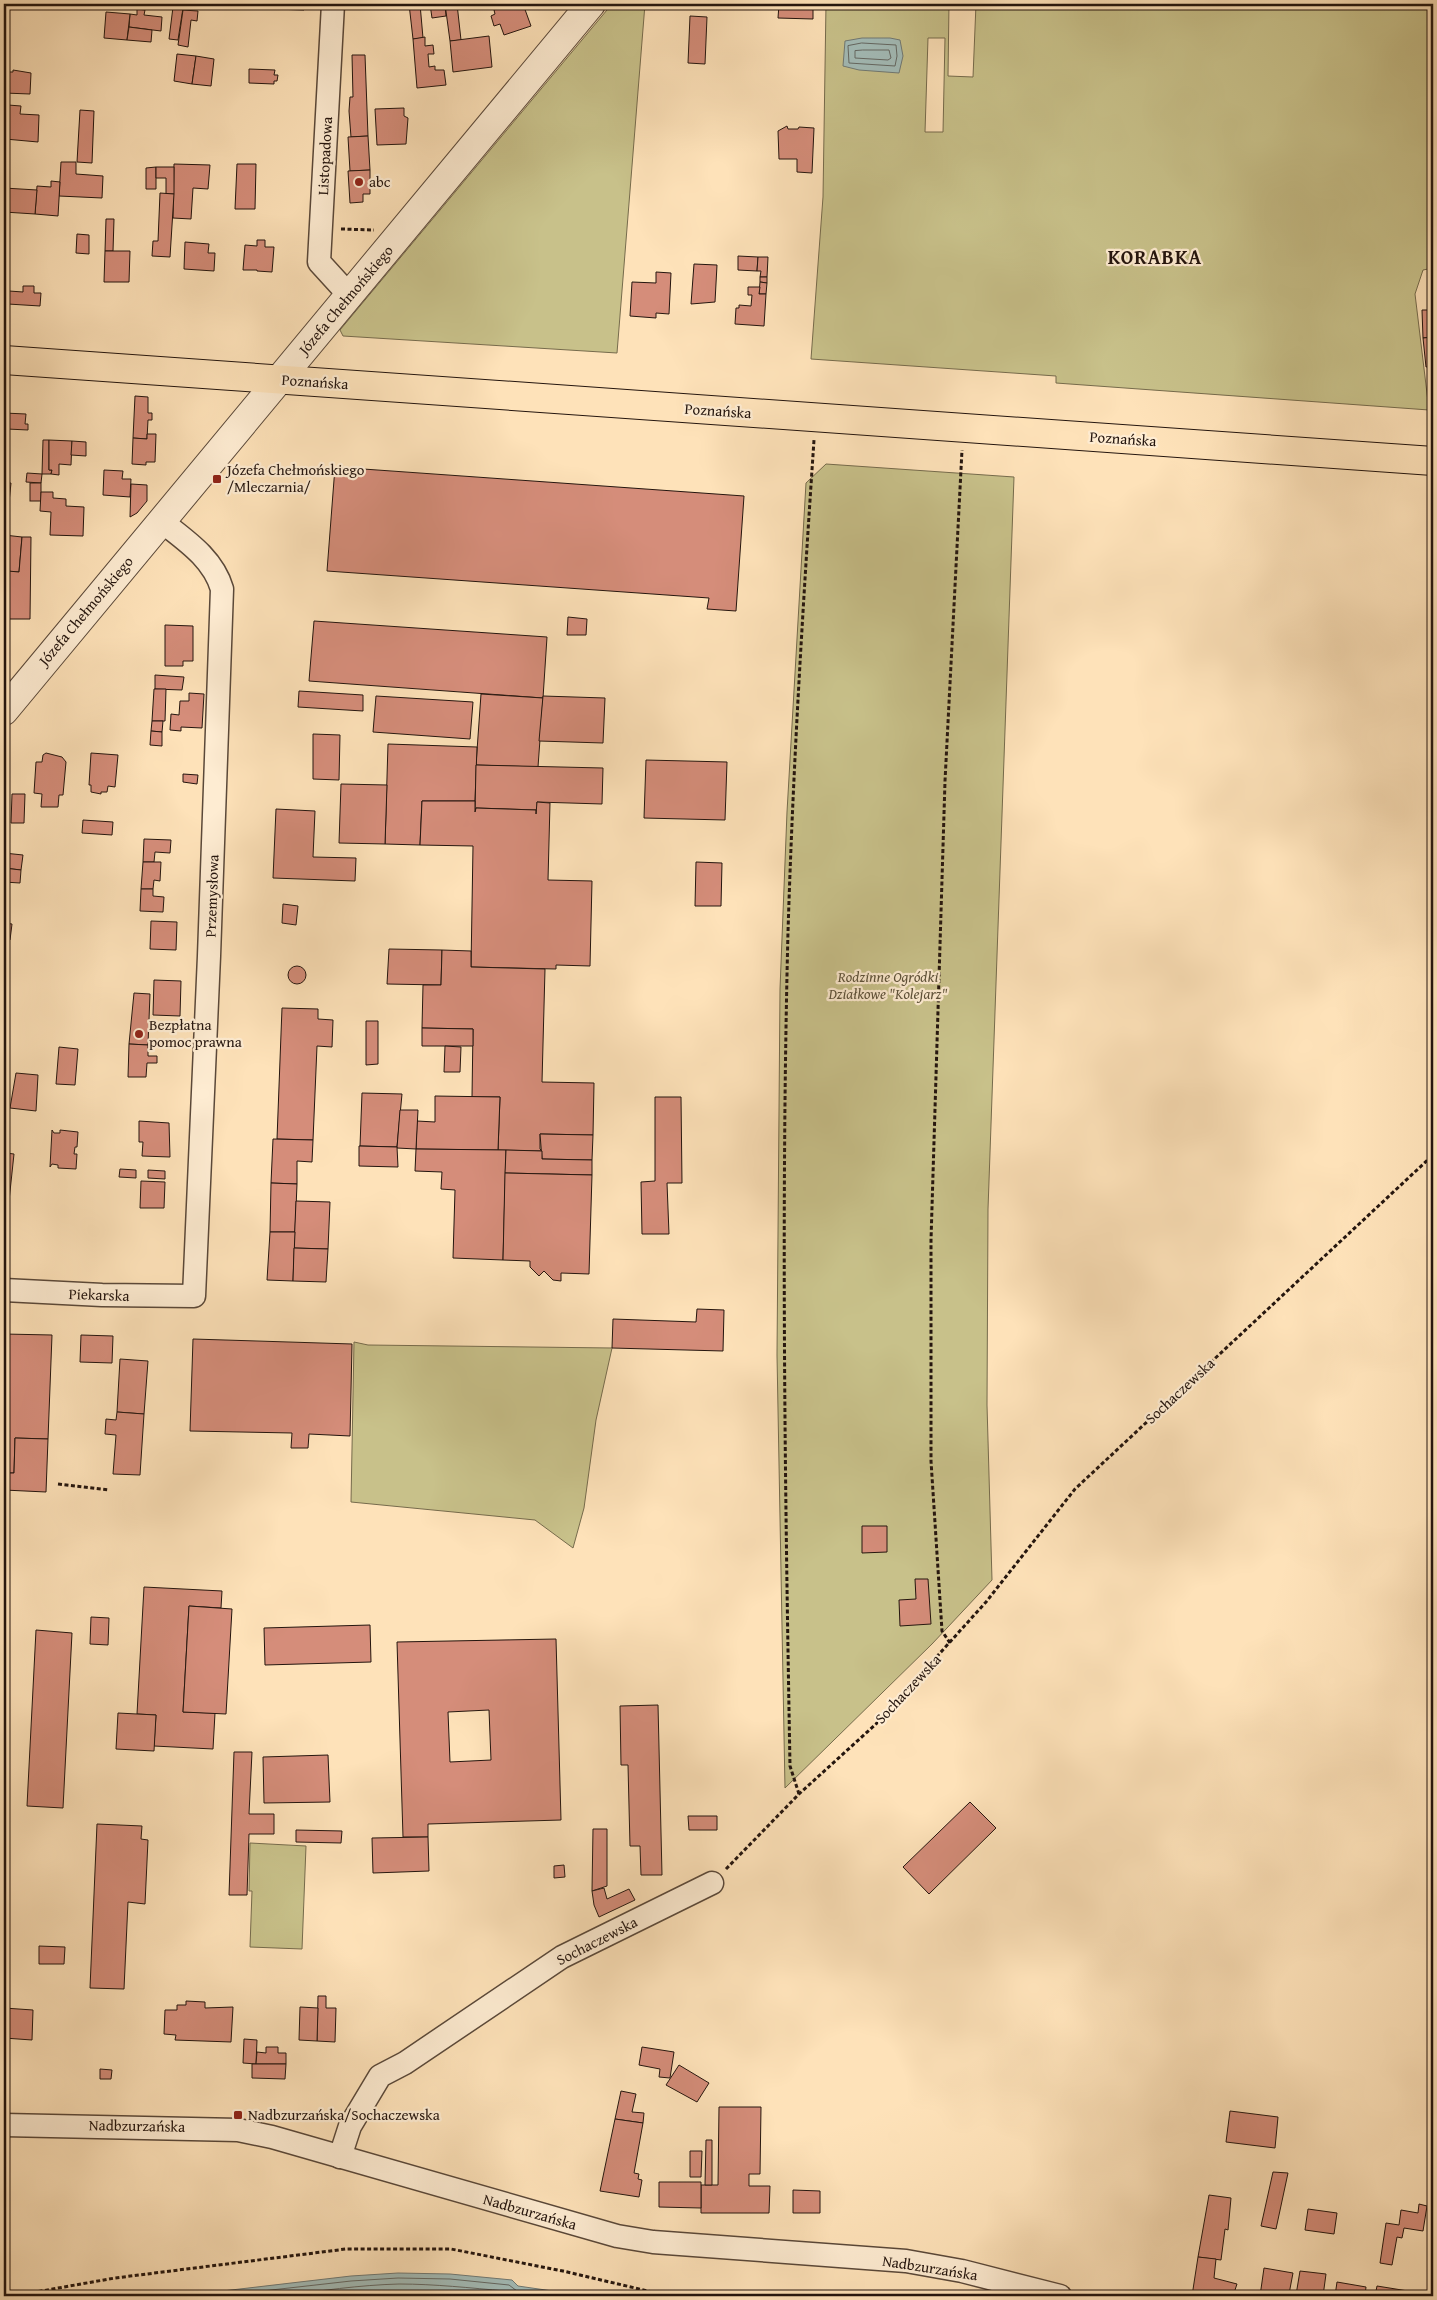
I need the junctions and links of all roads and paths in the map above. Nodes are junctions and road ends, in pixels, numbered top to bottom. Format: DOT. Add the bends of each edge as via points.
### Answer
graph roads {
  1 [pos="333,4"];
  2 [pos="591,4"];
  3 [pos="321,228"];
  4 [pos="380,228"];
  5 [pos="350,296"];
  6 [pos="4,360"];
  7 [pos="280,379"];
  8 [pos="814,436"];
  9 [pos="962,446"];
  10 [pos="1433,461"];
  11 [pos="160,521"];
  12 [pos="4,711"];
  13 [pos="1433,1154"];
  14 [pos="4,1290"];
  15 [pos="194,1296"];
  16 [pos="58,1484"];
  17 [pos="110,1490"];
  18 [pos="950,1643"];
  19 [pos="799,1794"];
  20 [pos="712,1883"];
  21 [pos="4,2125"];
  22 [pos="340,2157"];
  23 [pos="13,2296"];
  24 [pos="670,2296"];
  25 [pos="1060,2296"];
  1 -- 3 [label="street, Listopadowa"];
  2 -- 5 [label="street, Józefa Chełmońskiego"];
  3 -- 4 [label="path" via="374,231"];
  3 -- 5 [label="street, Listopadowa" via="319,262"];
  5 -- 7 [label="street, Józefa Chełmońskiego"];
  6 -- 7 [label="main road, Poznańska"];
  7 -- 10 [label="main road, Poznańska"];
  7 -- 11 [label="street, Józefa Chełmońskiego"];
  8 -- 19 [label="path" via="788,934 784,1288 790,1766"];
  9 -- 18 [label="path" via="945,781 931,1240 931,1462 942,1631"];
  11 -- 12 [label="street, Józefa Chełmońskiego"];
  11 -- 15 [label="street, Przemysłowa" via="209,562 222,589"];
  13 -- 18 [label="path, Sochaczewska" via="1075,1489"];
  14 -- 15 [label="street, Piekarska"];
  16 -- 17 [label="path"];
  18 -- 19 [label="path, Sochaczewska" via="876,1724"];
  19 -- 20 [label="path, Sochaczewska"];
  20 -- 22 [label="street, Sochaczewska" via="562,1957 405,2063 380,2076 350,2126"];
  21 -- 22 [label="street, Nadbzurzańska" via="226,2128 272,2137"];
  22 -- 25 [label="street, Nadbzurzańska" via="617,2236 652,2242 906,2261 962,2271"];
  23 -- 24 [label="path" via="114,2278 346,2249 451,2249"];
}
